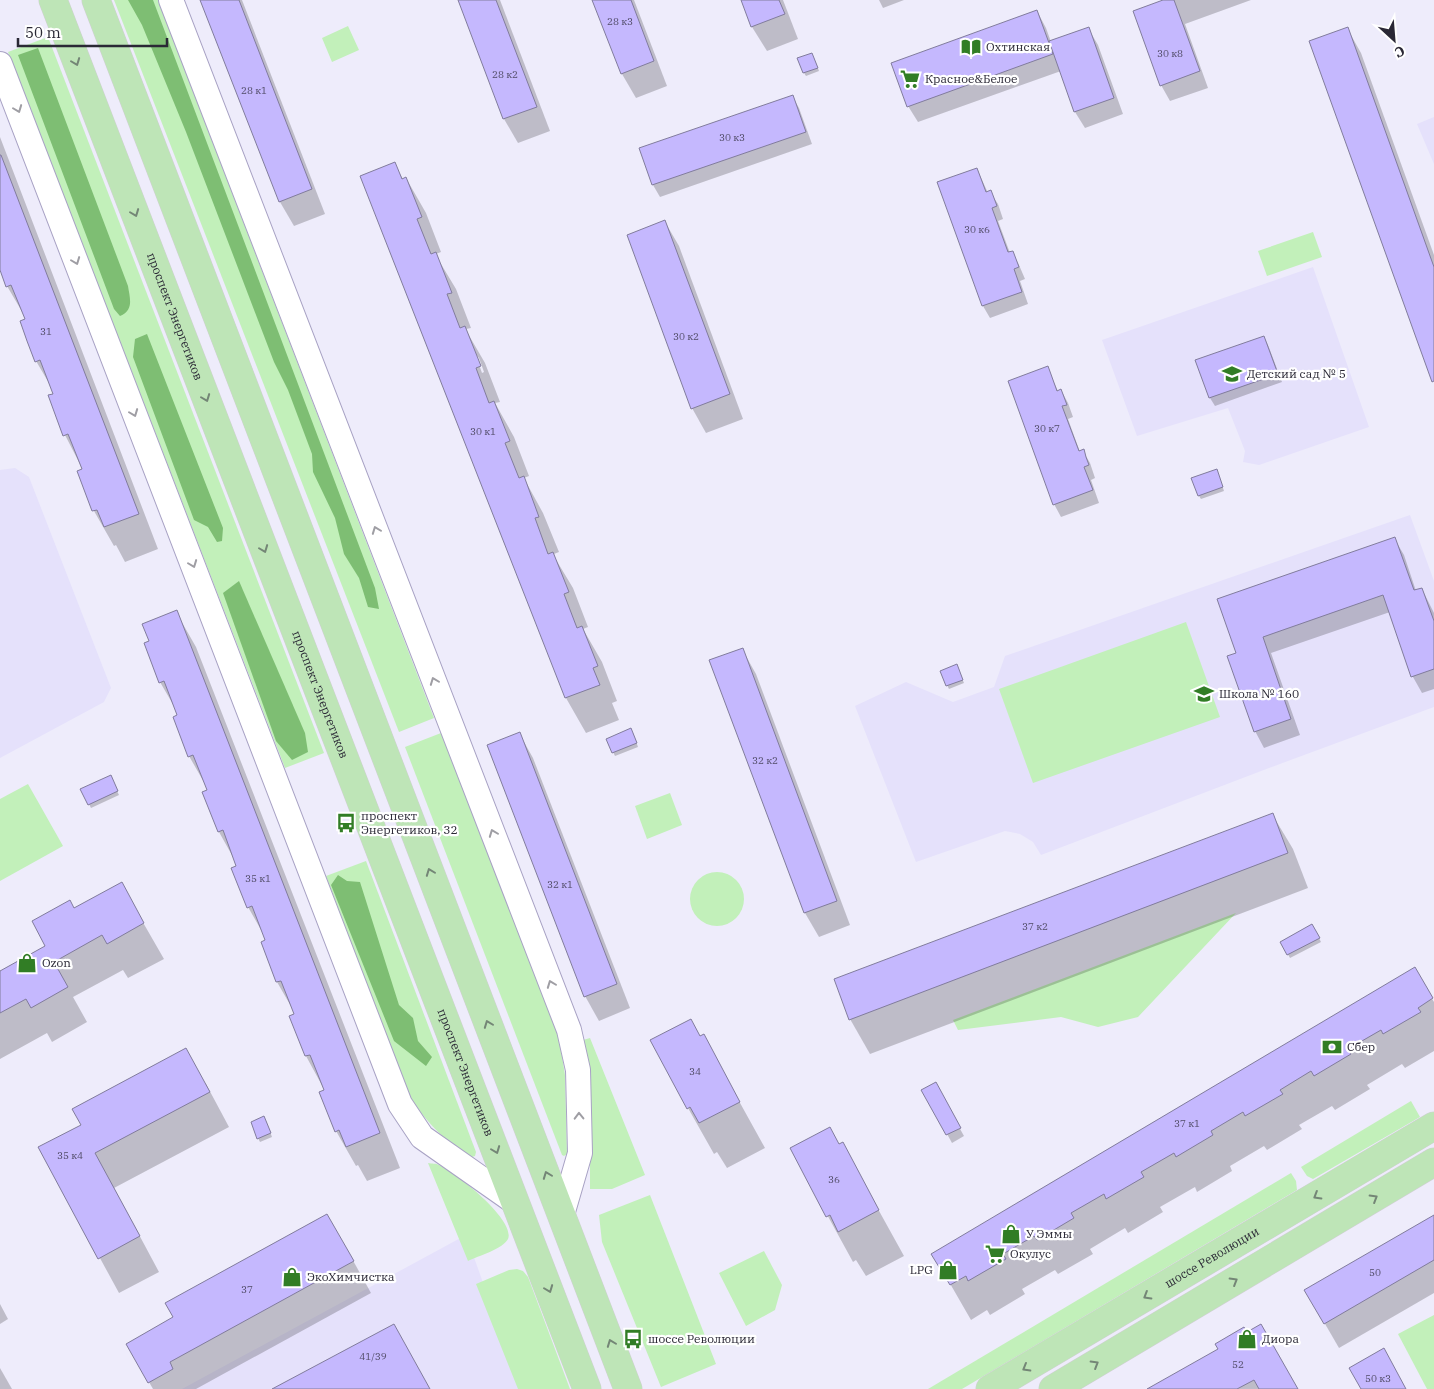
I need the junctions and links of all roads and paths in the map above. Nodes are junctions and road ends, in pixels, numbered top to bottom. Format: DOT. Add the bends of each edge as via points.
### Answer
graph roads {
  1 [pos="52,0"];
  2 [pos="96,0"];
  3 [pos="171,0"];
  4 [pos="0,64"];
  5 [pos="1434,1126"];
  6 [pos="1434,1162"];
  7 [pos="516,1203"];
  8 [pos="562,1215"];
  9 [pos="588,1389"];
  10 [pos="628,1389"];
  11 [pos="990,1389"];
  12 [pos="1053,1389"];
  1 -- 7 [label="main road, проспект Энергетиков, one-way"];
  8 -- 2 [label="main road, one-way"];
  8 -- 3 [label="street, one-way" via="580,1153 578,1070 569,1030"];
  4 -- 7 [label="street, one-way" via="400,1104 422,1138"];
  5 -- 11 [label="main road, шоссе Революции, one-way"];
  12 -- 6 [label="main road, one-way"];
  7 -- 9 [label="main road, проспект Энергетиков, one-way"];
  10 -- 8 [label="main road, one-way"];
}
